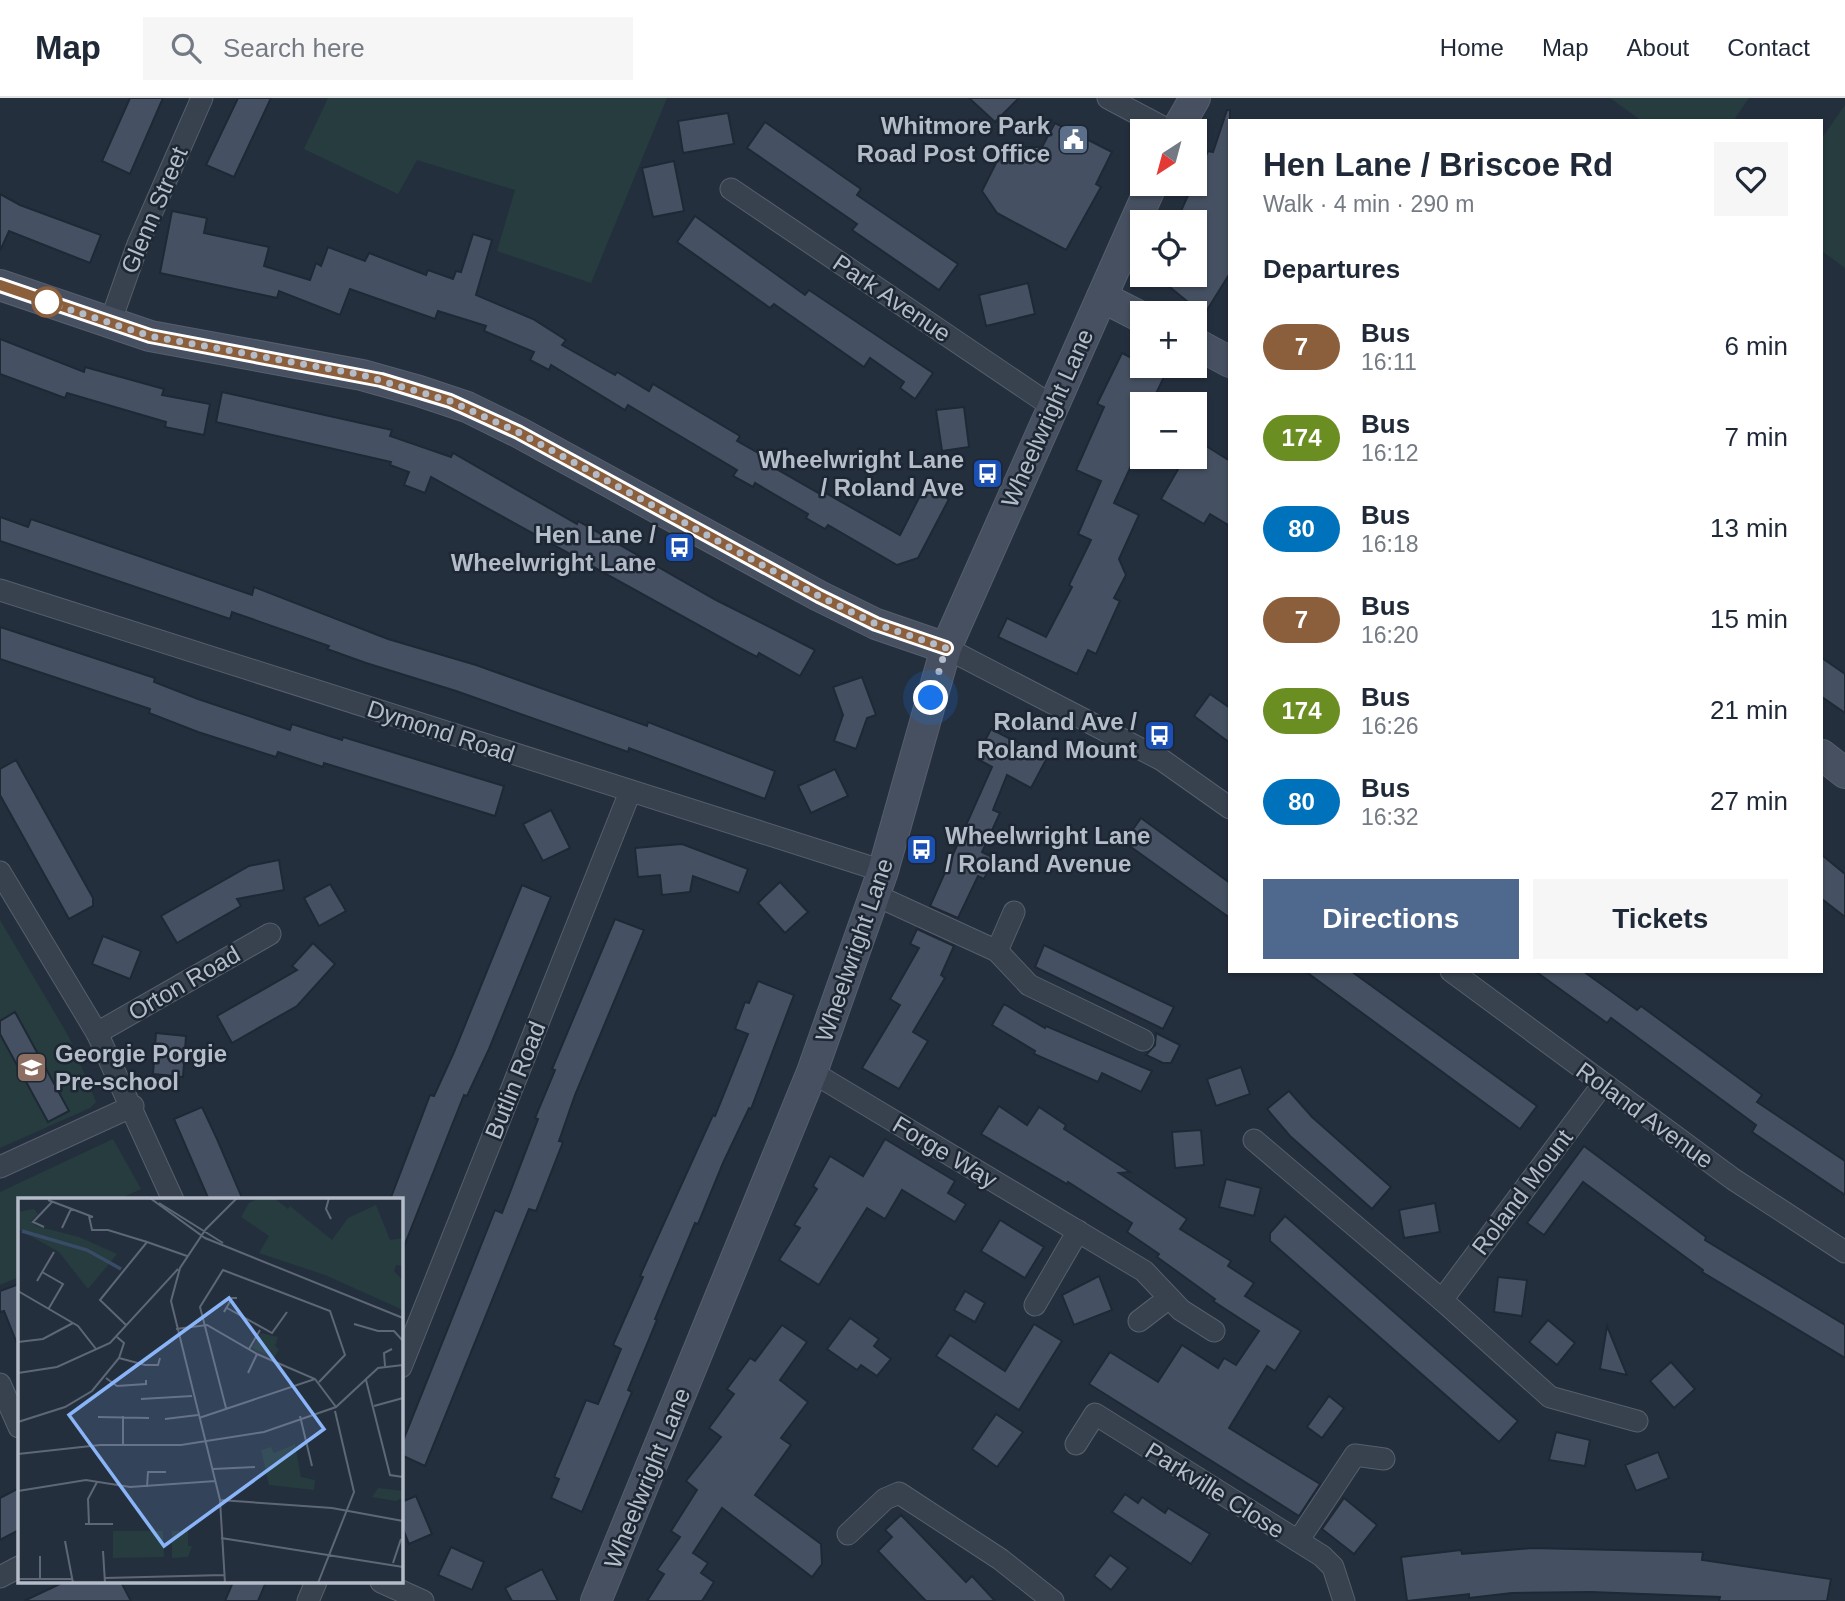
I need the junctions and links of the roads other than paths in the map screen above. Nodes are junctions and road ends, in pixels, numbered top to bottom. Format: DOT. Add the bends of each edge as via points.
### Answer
graph roads {
  1 [pos="202,98"];
  2 [pos="1108,98"];
  3 [pos="1195,98"];
  4 [pos="1147,119"];
  5 [pos="1183,119"];
  6 [pos="731,189"];
  7 [pos="1147,196"];
  8 [pos="0,285"];
  9 [pos="1102,297"];
  10 [pos="1130,311"];
  11 [pos="110,323"];
  12 [pos="1207,350"];
  13 [pos="1228,361"];
  14 [pos="1053,407"];
  15 [pos="0,590"];
  16 [pos="946,648"];
  17 [pos="1823,756"];
  18 [pos="1845,773"];
  19 [pos="630,792"];
  20 [pos="1228,807"];
  21 [pos="0,872"];
  22 [pos="879,883"];
  23 [pos="1014,912"];
  24 [pos="270,934"];
  25 [pos="997,951"];
  26 [pos="1454,973"];
  27 [pos="97,1033"];
  28 [pos="1143,1040"];
  29 [pos="812,1072"];
  30 [pos="1602,1084"];
  31 [pos="133,1106"];
  32 [pos="1254,1140"];
  33 [pos="0,1167"];
  34 [pos="172,1198"];
  35 [pos="1077,1231"];
  36 [pos="1845,1252"];
  37 [pos="1169,1298"];
  38 [pos="1442,1300"];
  39 [pos="1035,1305"];
  40 [pos="1139,1321"];
  41 [pos="1214,1331"];
  42 [pos="402,1364"];
  43 [pos="0,1384"];
  44 [pos="1637,1421"];
  45 [pos="18,1425"];
  46 [pos="1076,1444"];
  47 [pos="1384,1459"];
  48 [pos="848,1534"];
  49 [pos="1298,1541"];
  50 [pos="18,1568"];
  51 [pos="0,1577"];
  52 [pos="315,1584"];
  53 [pos="385,1584"];
  54 [pos="308,1601"];
  55 [pos="423,1601"];
  56 [pos="596,1601"];
  57 [pos="1053,1601"];
  58 [pos="1344,1601"];
  1 -- 11 [label="street, Glenn Street" via="138,244"];
  2 -- 4 [label="street"];
  3 -- 5 [label="street"];
  6 -- 14 [label="street, Park Avenue"];
  7 -- 9 [label="street, Wheelwright Lane"];
  8 -- 11 [label="street"];
  9 -- 10 [label="street"];
  9 -- 14 [label="street, Wheelwright Lane"];
  11 -- 16 [label="street" via="150,336 362,375 467,408 819,596 876,624"];
  12 -- 13 [label="street"];
  14 -- 16 [label="street, Wheelwright Lane"];
  15 -- 19 [label="street, Dymond Road"];
  16 -- 20 [label="street" via="1162,760"];
  16 -- 22 [label="street, Wheelwright Lane"];
  17 -- 18 [label="street"];
  19 -- 22 [label="street, Dymond Road"];
  19 -- 42 [label="street, Butlin Road"];
  21 -- 27 [label="street"];
  22 -- 25 [label="street, Dymond Road"];
  22 -- 29 [label="street, Wheelwright Lane"];
  23 -- 25 [label="street"];
  24 -- 27 [label="street, Orton Road"];
  25 -- 28 [label="street" via="1029,985"];
  26 -- 30 [label="street, Roland Avenue"];
  27 -- 31 [label="street"];
  29 -- 35 [label="street, Forge Way"];
  29 -- 56 [label="street, Wheelwright Lane"];
  30 -- 36 [label="street, Roland Avenue" via="1773,1208"];
  30 -- 38 [label="street, Roland Mount"];
  31 -- 33 [label="street"];
  31 -- 34 [label="street"];
  32 -- 38 [label="street"];
  35 -- 37 [label="street, Forge Way" via="1144,1271"];
  35 -- 39 [label="street"];
  37 -- 40 [label="street"];
  37 -- 41 [label="street, Forge Way"];
  38 -- 44 [label="street" via="1550,1397"];
  43 -- 45 [label="street"];
  46 -- 49 [label="street, Parkville Close" via="1095,1414"];
  47 -- 49 [label="street" via="1355,1455"];
  48 -- 57 [label="street" via="885,1499 899,1493 1000,1559"];
  49 -- 58 [label="street, Parkville Close" via="1333,1567"];
  50 -- 51 [label="street"];
  52 -- 54 [label="street"];
  53 -- 55 [label="street"];
}
